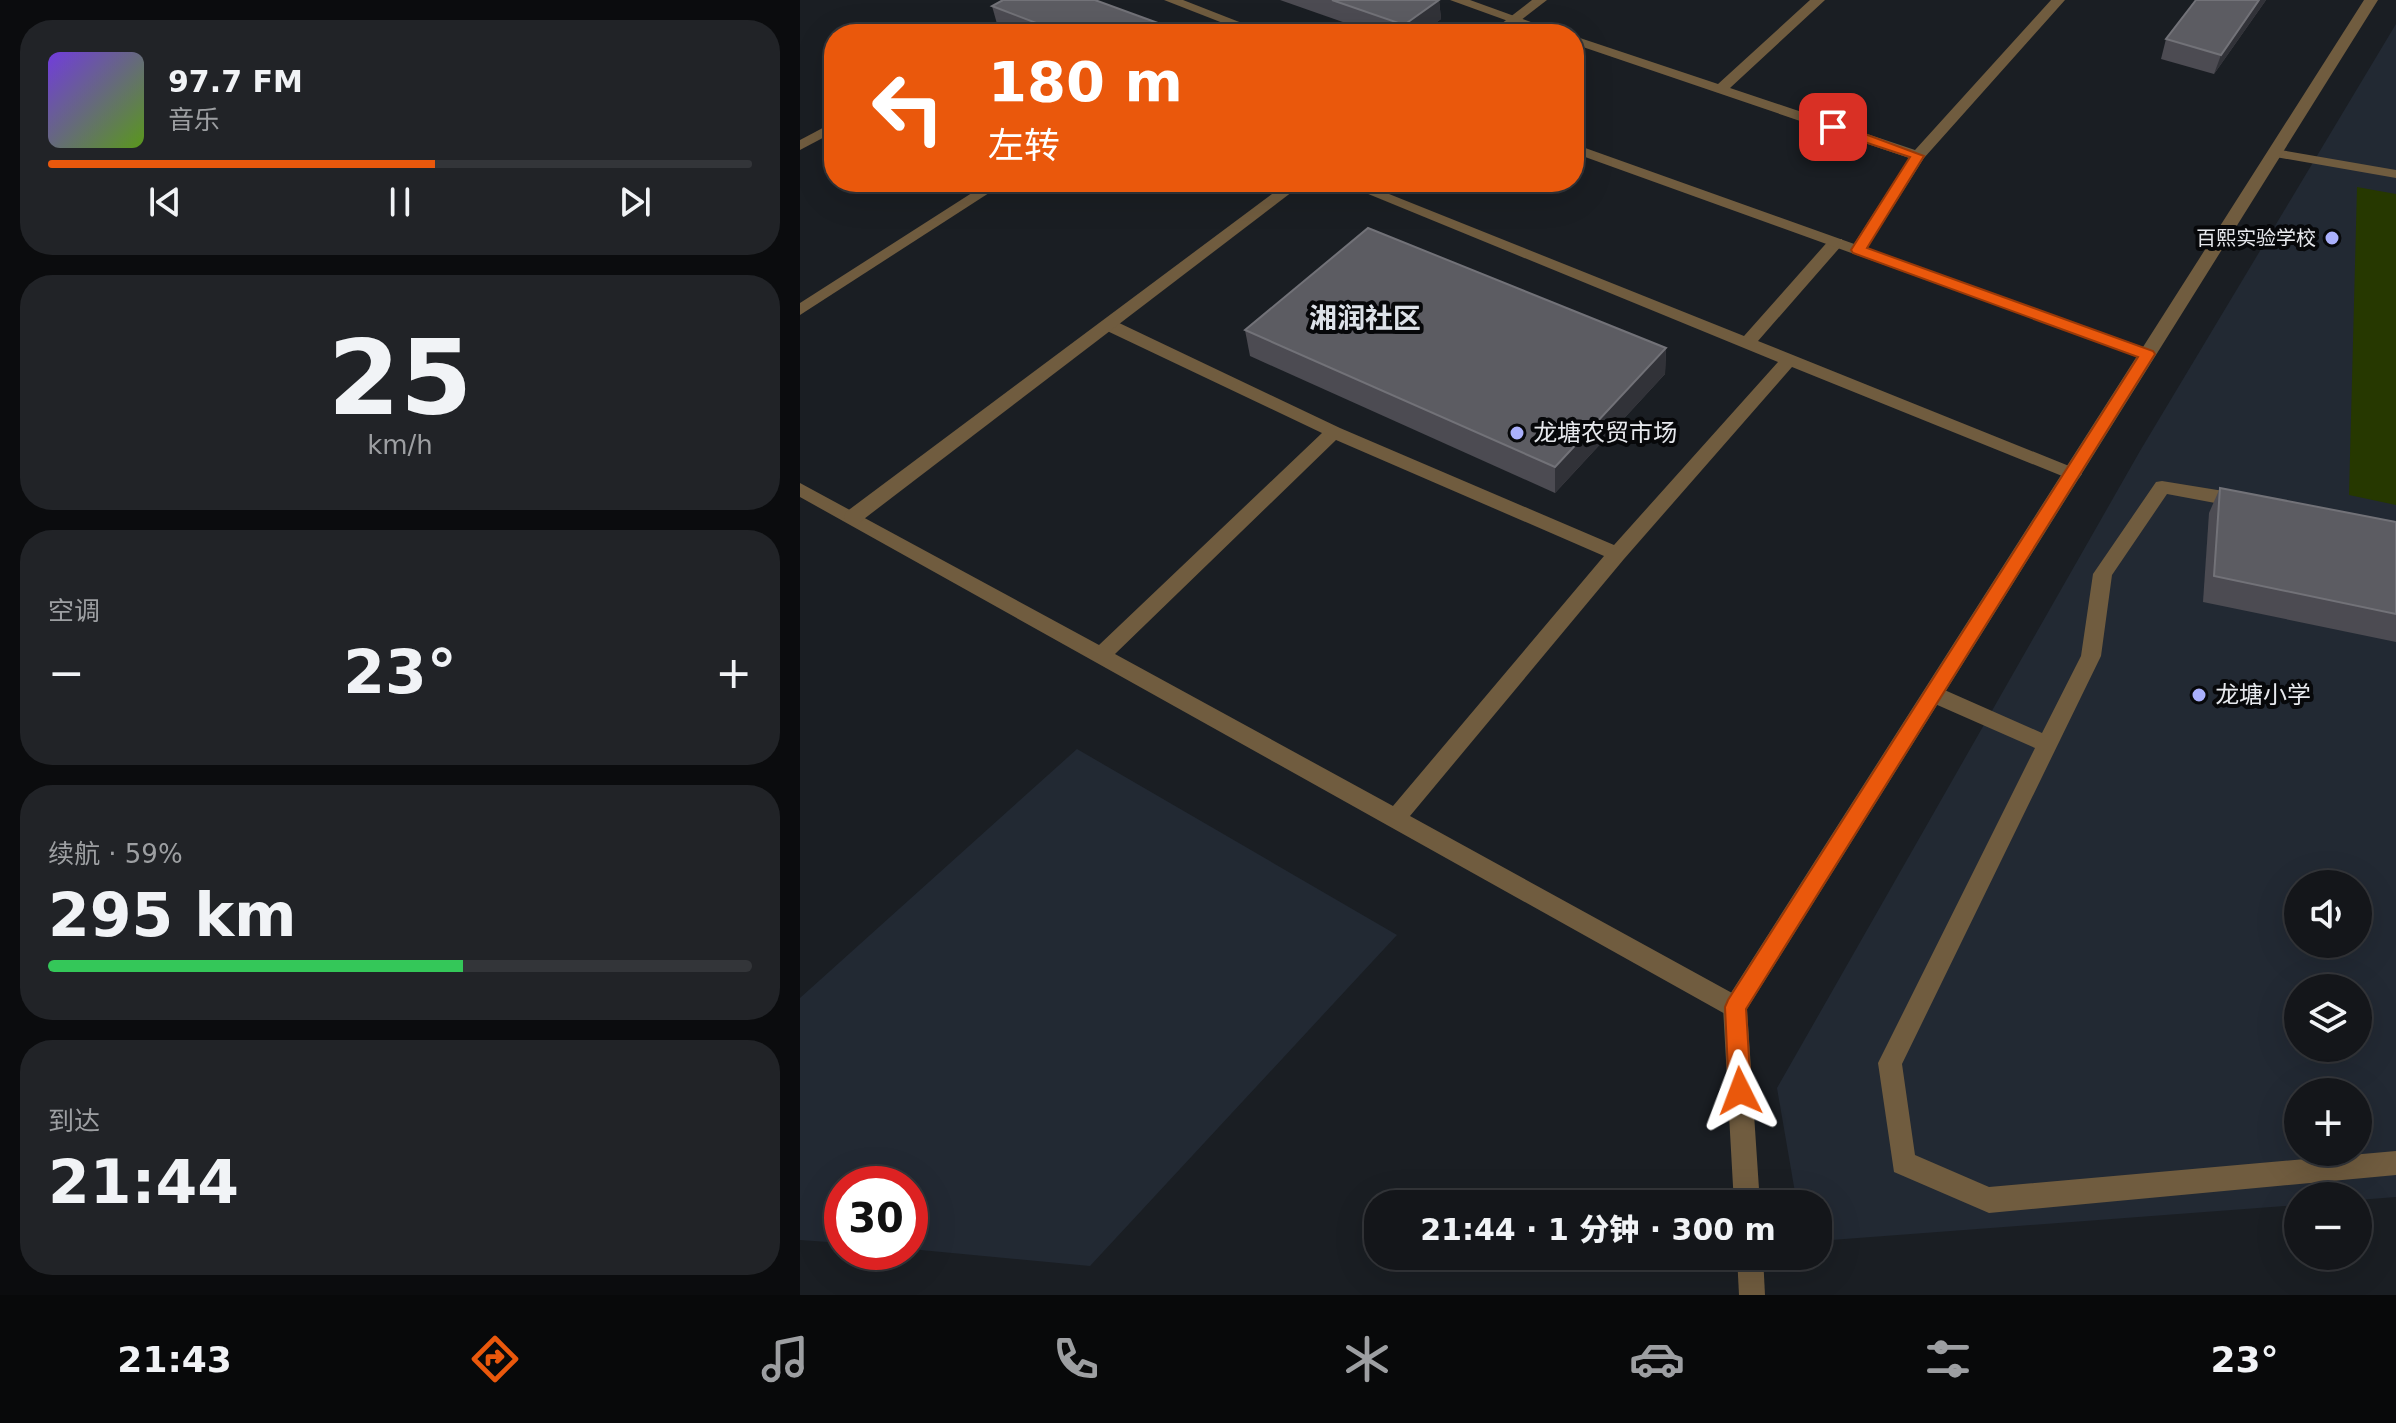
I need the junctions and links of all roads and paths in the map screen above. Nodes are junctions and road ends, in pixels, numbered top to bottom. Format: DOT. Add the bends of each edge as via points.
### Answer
graph roads {
  1 [pos="1054,0"];
  2 [pos="1171,0"];
  3 [pos="1457,0"];
  4 [pos="1540,0"];
  5 [pos="1818,0"];
  6 [pos="2058,0"];
  7 [pos="2371,0"];
  8 [pos="1514,19"];
  9 [pos="1013,24"];
  10 [pos="1236,24"];
  11 [pos="1508,24"];
  12 [pos="1528,24"];
  13 [pos="1584,43"];
  14 [pos="1720,89"];
  15 [pos="824,132"];
  16 [pos="800,146"];
  17 [pos="1584,152"];
  18 [pos="2275,153"];
  19 [pos="1918,156"];
  20 [pos="2396,174"];
  21 [pos="983,192"];
  22 [pos="1285,192"];
  23 [pos="1371,192"];
  24 [pos="1836,242"];
  25 [pos="1858,250"];
  26 [pos="800,310"];
  27 [pos="1109,325"];
  28 [pos="1747,343"];
  29 [pos="2147,354"];
  30 [pos="1789,360"];
  31 [pos="1334,432"];
  32 [pos="2073,474"];
  33 [pos="800,489"];
  34 [pos="2256,504"];
  35 [pos="853,517"];
  36 [pos="1617,554"];
  37 [pos="1102,655"];
  38 [pos="1933,694"];
  39 [pos="2046,744"];
  40 [pos="1396,818"];
  41 [pos="1735,1007"];
  42 [pos="2396,1163"];
  43 [pos="1746,1190"];
  44 [pos="1751,1270"];
  45 [pos="1752,1295"];
  1 -- 9 [label="street"];
  2 -- 10 [label="street"];
  3 -- 8 [label="street"];
  4 -- 8 [label="street"];
  5 -- 14 [label="street"];
  6 -- 19 [label="street"];
  7 -- 18 [label="street"];
  8 -- 11 [label="street"];
  8 -- 12 [label="street"];
  13 -- 14 [label="street"];
  14 -- 19 [label="street"];
  15 -- 16 [label="street"];
  17 -- 24 [label="street"];
  18 -- 20 [label="street"];
  18 -- 29 [label="street"];
  19 -- 25 [label="street"];
  21 -- 26 [label="street"];
  22 -- 27 [label="street"];
  23 -- 28 [label="street"];
  24 -- 25 [label="street"];
  24 -- 28 [label="street"];
  25 -- 29 [label="street"];
  27 -- 31 [label="street"];
  27 -- 35 [label="street"];
  28 -- 30 [label="street"];
  29 -- 32 [label="street"];
  30 -- 32 [label="street"];
  30 -- 36 [label="street"];
  31 -- 36 [label="street"];
  31 -- 37 [label="street"];
  32 -- 38 [label="street"];
  33 -- 35 [label="street"];
  34 -- 39 [label="street" via="2162,487 2103,574 2091,656"];
  35 -- 37 [label="street"];
  36 -- 40 [label="street"];
  37 -- 40 [label="street"];
  38 -- 39 [label="street"];
  38 -- 41 [label="street"];
  39 -- 42 [label="street" via="1890,1063 1903,1163 1989,1200"];
  40 -- 41 [label="street"];
  41 -- 43 [label="street"];
  44 -- 45 [label="street"];
}
